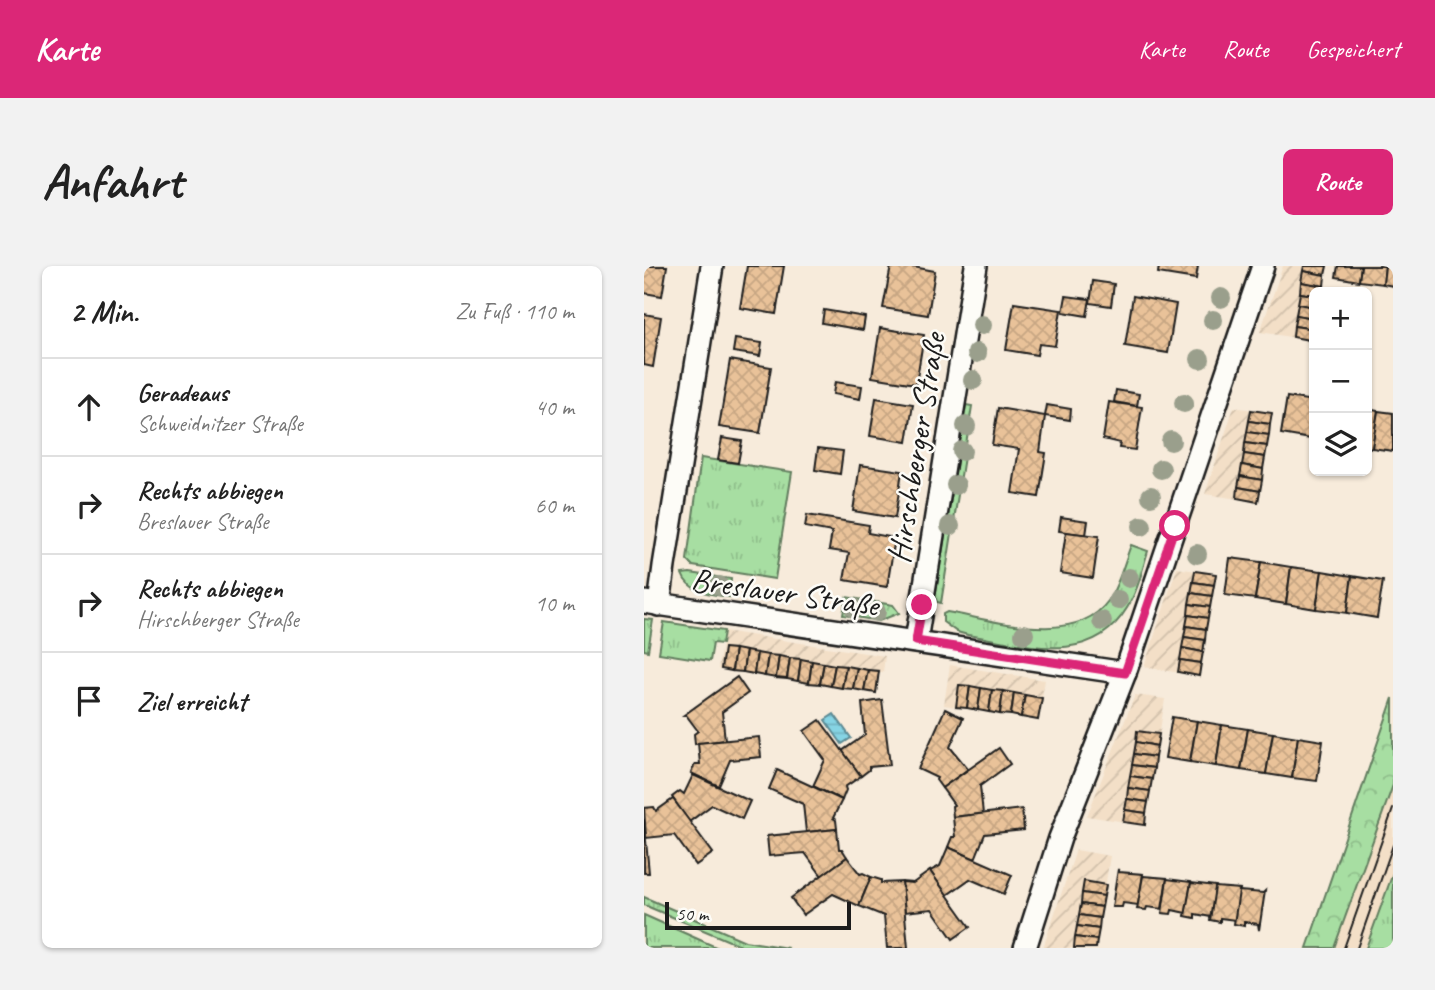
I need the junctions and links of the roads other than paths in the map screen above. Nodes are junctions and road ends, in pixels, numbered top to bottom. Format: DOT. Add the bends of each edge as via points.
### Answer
graph roads {
  1 [pos="712,266"];
  2 [pos="976,266"];
  3 [pos="1263,266"];
  4 [pos="652,603"];
  5 [pos="916,641"];
  6 [pos="1125,673"];
  7 [pos="1024,948"];
  1 -- 4 [label="street"];
  2 -- 5 [label="street, Hirschberger Straße"];
  3 -- 6 [label="street"];
  4 -- 5 [label="street, Breslauer Straße"];
  5 -- 6 [label="street, Breslauer Straße"];
  6 -- 7 [label="street" via="1060,838"];
}
